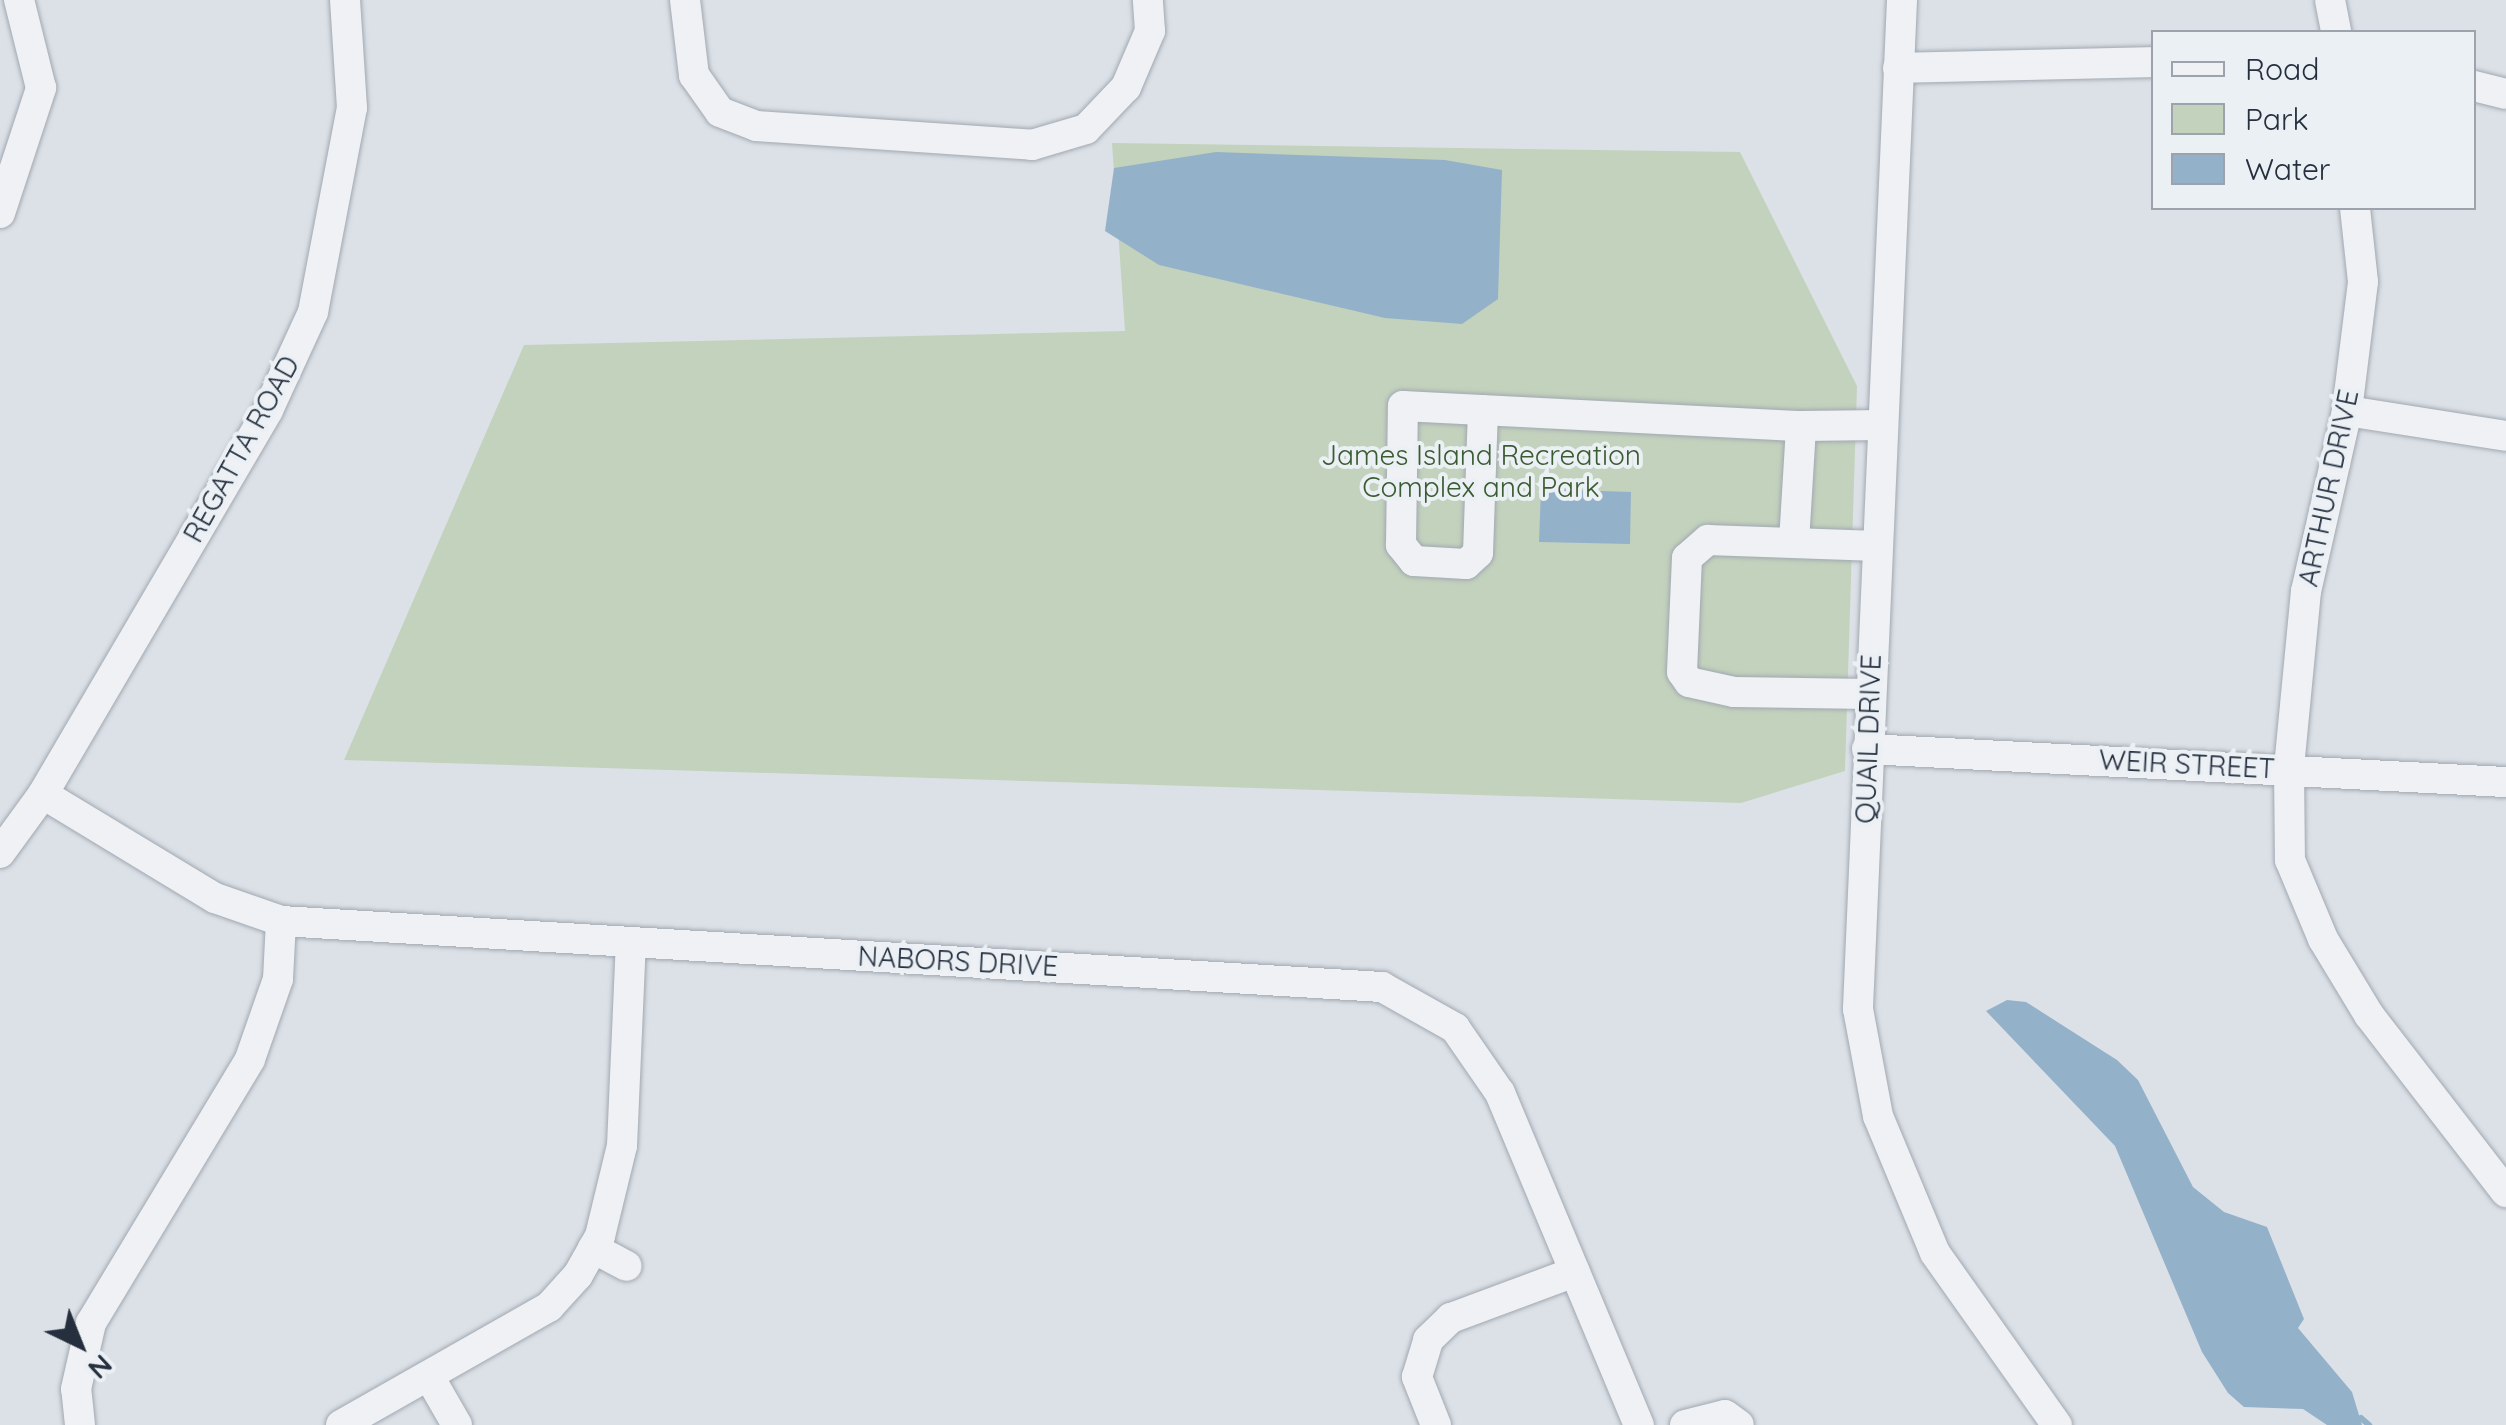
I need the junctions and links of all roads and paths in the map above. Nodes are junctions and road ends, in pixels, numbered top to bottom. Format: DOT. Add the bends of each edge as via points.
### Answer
graph roads {
  1 [pos="19,0"];
  2 [pos="345,0"];
  3 [pos="685,0"];
  4 [pos="1148,0"];
  5 [pos="1902,0"];
  6 [pos="2330,0"];
  7 [pos="2336,30"];
  8 [pos="2151,62"];
  9 [pos="1898,68"];
  10 [pos="2476,86"];
  11 [pos="2506,94"];
  12 [pos="2355,210"];
  13 [pos="0,213"];
  14 [pos="1483,410"];
  15 [pos="2347,411"];
  16 [pos="1882,425"];
  17 [pos="1801,426"];
  18 [pos="2506,436"];
  19 [pos="1794,542"];
  20 [pos="1876,546"];
  21 [pos="1870,694"];
  22 [pos="1868,748"];
  23 [pos="2289,768"];
  24 [pos="2506,782"];
  25 [pos="44,794"];
  26 [pos="0,854"];
  27 [pos="281,921"];
  28 [pos="630,942"];
  29 [pos="2506,1192"];
  30 [pos="593,1248"];
  31 [pos="628,1266"];
  32 [pos="1575,1272"];
  33 [pos="430,1378"];
  34 [pos="80,1425"];
  35 [pos="342,1425"];
  36 [pos="457,1425"];
  37 [pos="1436,1425"];
  38 [pos="1639,1425"];
  39 [pos="1686,1425"];
  40 [pos="1739,1425"];
  41 [pos="2058,1425"];
  1 -- 13 [label="street" via="41,88"];
  2 -- 25 [label="street, REGATTA ROAD" via="352,108 313,312 268,410"];
  3 -- 4 [label="street" via="694,75 720,112 756,126 1032,146 1086,129 1126,87 1150,31"];
  5 -- 9 [label="street, QUAIL DRIVE"];
  6 -- 7 [label="street"];
  8 -- 9 [label="street"];
  9 -- 16 [label="street, QUAIL DRIVE"];
  10 -- 11 [label="street"];
  12 -- 15 [label="street, ARTHUR DRIVE" via="2362,282"];
  14 -- 14 [label="street" via="1403,406 1401,545 1414,560 1466,564 1478,554"];
  14 -- 17 [label="street"];
  15 -- 18 [label="street"];
  15 -- 23 [label="street, ARTHUR DRIVE" via="2306,591"];
  16 -- 17 [label="street"];
  16 -- 20 [label="street, QUAIL DRIVE"];
  17 -- 19 [label="street"];
  19 -- 20 [label="street"];
  19 -- 21 [label="street" via="1694,547 1687,558 1682,672 1700,690"];
  20 -- 21 [label="street, QUAIL DRIVE"];
  21 -- 22 [label="street, QUAIL DRIVE"];
  22 -- 23 [label="street, WEIR STREET"];
  22 -- 41 [label="street, QUAIL DRIVE" via="1858,1009 1878,1116 1934,1253"];
  23 -- 24 [label="street, WEIR STREET"];
  23 -- 29 [label="street, ARTHUR DRIVE" via="2290,860 2323,939 2369,1015"];
  25 -- 26 [label="street, REGATTA ROAD"];
  25 -- 27 [label="street, NABORS DRIVE" via="215,898"];
  27 -- 28 [label="street, NABORS DRIVE"];
  27 -- 34 [label="street" via="278,978 250,1059 91,1323 76,1389"];
  28 -- 30 [label="street" via="622,1146"];
  28 -- 32 [label="street, NABORS DRIVE" via="1382,987 1456,1028 1500,1093"];
  30 -- 31 [label="street"];
  30 -- 33 [label="street" via="549,1307"];
  32 -- 37 [label="street" via="1451,1318 1428,1340 1417,1377"];
  32 -- 38 [label="street, NABORS DRIVE"];
  33 -- 35 [label="street"];
  33 -- 36 [label="street"];
  39 -- 40 [label="street" via="1726,1415"];
}
